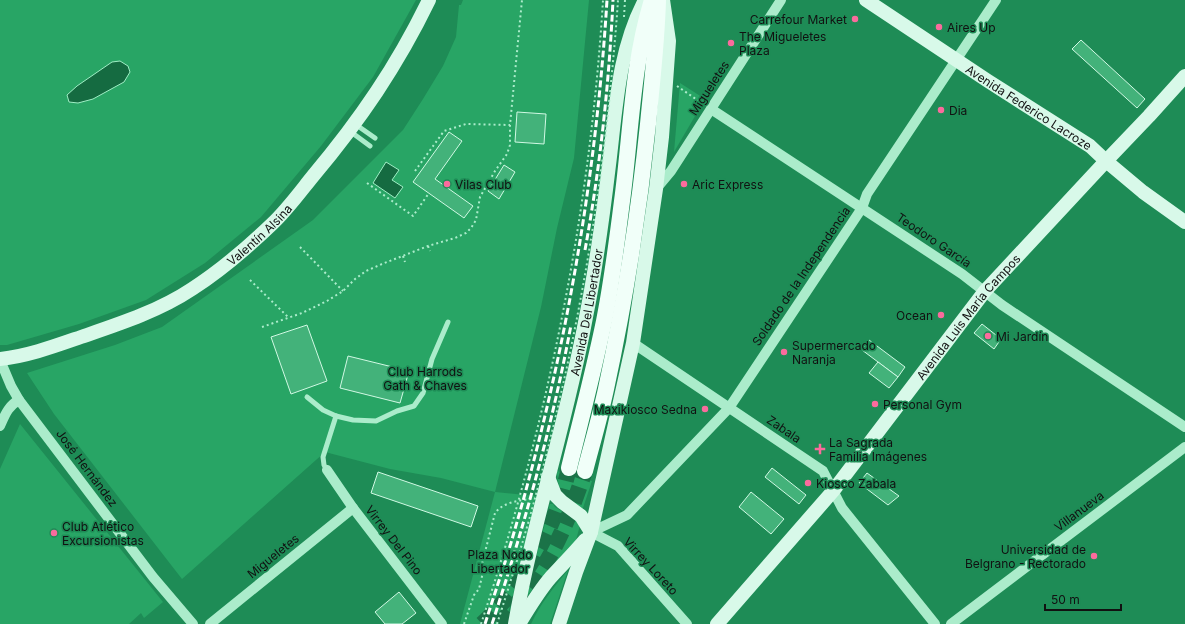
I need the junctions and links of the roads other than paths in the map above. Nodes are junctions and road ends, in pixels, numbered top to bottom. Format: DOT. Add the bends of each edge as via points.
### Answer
graph roads {
  1 [pos="429,0"];
  2 [pos="646,0"];
  3 [pos="652,0"];
  4 [pos="658,0"];
  5 [pos="664,0"];
  6 [pos="781,0"];
  7 [pos="866,0"];
  8 [pos="996,0"];
  9 [pos="956,60"];
  10 [pos="1185,76"];
  11 [pos="711,109"];
  12 [pos="352,127"];
  13 [pos="376,138"];
  14 [pos="370,146"];
  15 [pos="1106,161"];
  16 [pos="656,189"];
  17 [pos="862,208"];
  18 [pos="1185,222"];
  19 [pos="985,291"];
  20 [pos="448,322"];
  21 [pos="633,343"];
  22 [pos="0,360"];
  23 [pos="307,397"];
  24 [pos="19,400"];
  25 [pos="729,408"];
  26 [pos="336,416"];
  27 [pos="0,426"];
  28 [pos="1185,427"];
  29 [pos="1185,447"];
  30 [pos="327,470"];
  31 [pos="548,477"];
  32 [pos="833,491"];
  33 [pos="353,508"];
  34 [pos="591,532"];
  35 [pos="193,624"];
  36 [pos="210,624"];
  37 [pos="442,624"];
  38 [pos="515,624"];
  39 [pos="519,624"];
  40 [pos="559,624"];
  41 [pos="687,624"];
  42 [pos="717,624"];
  43 [pos="935,624"];
  44 [pos="951,624"];
  1 -- 12 [label="main road, Valentín Alsina" via="386,78"];
  2 -- 31 [label="main road, Avenida Del Libertador" via="634,24 620,77 604,207 586,316 576,371"];
  3 -- 4 [label="main road, Avenida Del Libertador" via="640,46 615,253 589,389 577,470 607,384 621,317 642,188 658,25"];
  5 -- 16 [label="main road" via="669,41"];
  6 -- 11 [label="street, Migueletes"];
  7 -- 9 [label="main road, Avenida Federico Lacroze"];
  8 -- 9 [label="street, Soldado de la Independencia"];
  9 -- 15 [label="main road, Avenida Federico Lacroze" via="1090,146"];
  9 -- 17 [label="street, Soldado de la Independencia" via="867,194"];
  10 -- 15 [label="main road, Avenida Luis María Campos"];
  11 -- 16 [label="street, Migueletes" via="671,171"];
  11 -- 17 [label="street, Teodoro García"];
  12 -- 13 [label="lane"];
  12 -- 14 [label="lane"];
  12 -- 22 [label="main road, Valentín Alsina" via="273,223 236,256 193,288 162,305 92,333"];
  15 -- 18 [label="main road, Avenida Federico Lacroze"];
  15 -- 19 [label="main road, Avenida Luis María Campos"];
  16 -- 21 [label="main road"];
  17 -- 19 [label="street, Teodoro García"];
  17 -- 25 [label="street, Soldado de la Independencia"];
  19 -- 28 [label="street, Teodoro García" via="1002,305"];
  19 -- 32 [label="main road, Avenida Luis María Campos"];
  20 -- 26 [label="lane" via="432,360 423,393 414,406 376,421"];
  21 -- 25 [label="street, Zabala"];
  21 -- 34 [label="main road"];
  22 -- 24 [label="street, José Hernández"];
  23 -- 26 [label="lane" via="323,410"];
  24 -- 27 [label="street" via="6,411"];
  24 -- 35 [label="street, José Hernández" via="153,577"];
  25 -- 32 [label="street, Zabala" via="823,471"];
  25 -- 34 [label="street, Soldado de la Independencia" via="627,515"];
  26 -- 30 [label="lane" via="323,456"];
  29 -- 44 [label="street, Villanueva"];
  30 -- 33 [label="street, Virrey Del Pino"];
  31 -- 34 [label="main road" via="555,495 581,516"];
  31 -- 38 [label="main road, Avenida Del Libertador" via="522,583"];
  32 -- 42 [label="main road, Avenida Luis María Campos"];
  32 -- 43 [label="street, Zabala" via="842,508"];
  33 -- 36 [label="street, Migueletes"];
  33 -- 37 [label="street, Virrey Del Pino"];
  34 -- 39 [label="main road" via="550,578"];
  34 -- 40 [label="main road"];
  34 -- 41 [label="street, Virrey Loreto" via="618,546"];
}
